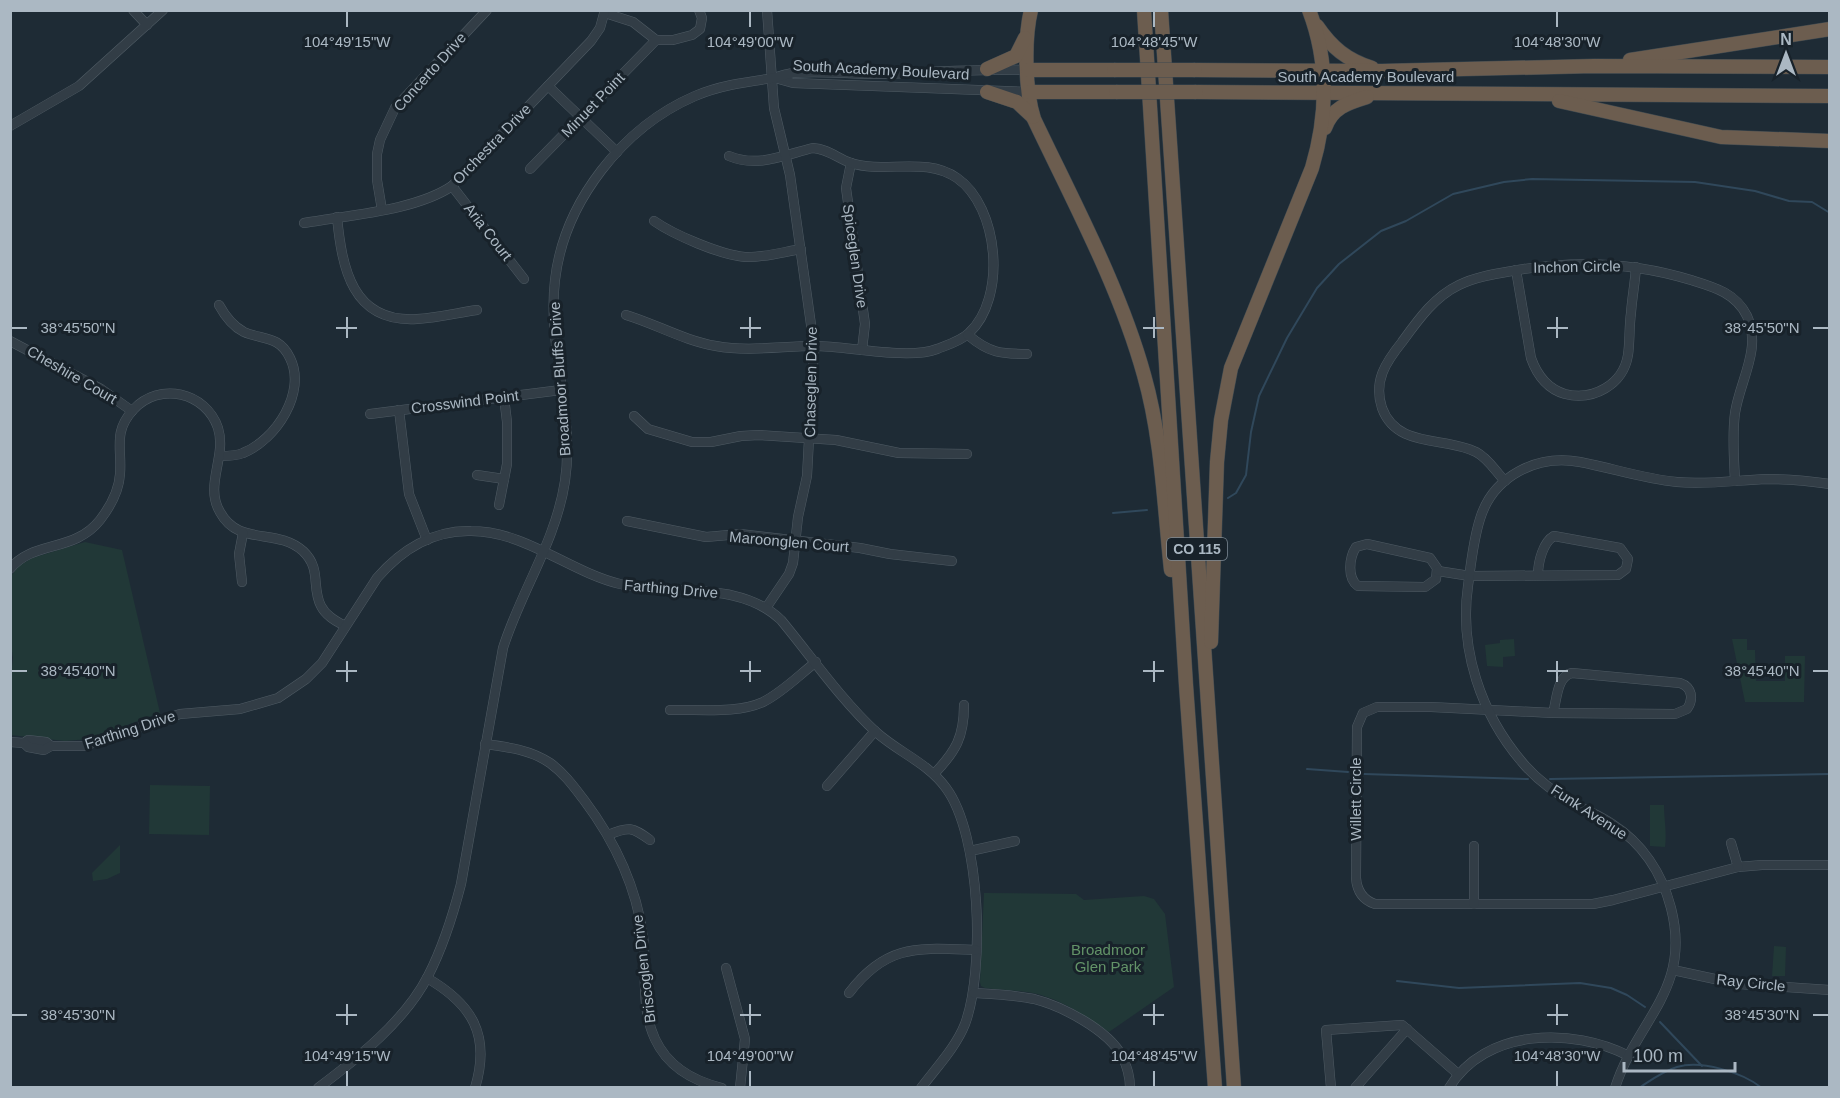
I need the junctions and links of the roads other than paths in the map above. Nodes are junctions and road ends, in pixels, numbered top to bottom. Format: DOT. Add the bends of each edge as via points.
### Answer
graph roads {
  1 [pos="133,10"];
  2 [pos="163,10"];
  3 [pos="487,10"];
  4 [pos="699,10"];
  5 [pos="767,10"];
  6 [pos="1031,10"];
  7 [pos="1144,10"];
  8 [pos="1161,10"];
  9 [pos="605,12"];
  10 [pos="1311,15"];
  11 [pos="147,25"];
  12 [pos="1830,29"];
  13 [pos="1027,33"];
  14 [pos="656,40"];
  15 [pos="1594,66"];
  16 [pos="1830,68"];
  17 [pos="987,69"];
  18 [pos="1028,70"];
  19 [pos="1323,71"];
  20 [pos="1382,71"];
  21 [pos="773,78"];
  22 [pos="548,86"];
  23 [pos="987,92"];
  24 [pos="1029,92"];
  25 [pos="1325,93"];
  26 [pos="1380,93"];
  27 [pos="1504,94"];
  28 [pos="1830,96"];
  29 [pos="580,118"];
  30 [pos="1034,119"];
  31 [pos="10,126"];
  32 [pos="1830,141"];
  33 [pos="1320,142"];
  34 [pos="617,152"];
  35 [pos="785,155"];
  36 [pos="729,156"];
  37 [pos="850,163"];
  38 [pos="530,169"];
  39 [pos="452,186"];
  40 [pos="382,210"];
  41 [pos="336,217"];
  42 [pos="654,221"];
  43 [pos="304,223"];
  44 [pos="801,249"];
  45 [pos="1636,267"];
  46 [pos="1515,270"];
  47 [pos="524,279"];
  48 [pos="219,305"];
  49 [pos="477,310"];
  50 [pos="626,315"];
  51 [pos="968,335"];
  52 [pos="10,341"];
  53 [pos="814,346"];
  54 [pos="862,350"];
  55 [pos="1027,354"];
  56 [pos="561,390"];
  57 [pos="504,397"];
  58 [pos="399,410"];
  59 [pos="132,411"];
  60 [pos="370,414"];
  61 [pos="634,416"];
  62 [pos="810,439"];
  63 [pos="968,454"];
  64 [pos="220,456"];
  65 [pos="477,475"];
  66 [pos="504,479"];
  67 [pos="1505,481"];
  68 [pos="1736,481"];
  69 [pos="1830,484"];
  70 [pos="499,505"];
  71 [pos="627,521"];
  72 [pos="243,533"];
  73 [pos="427,540"];
  74 [pos="796,541"];
  75 [pos="10,552"];
  76 [pos="543,552"];
  77 [pos="952,561"];
  78 [pos="14,565"];
  79 [pos="1438,571"];
  80 [pos="1538,575"];
  81 [pos="1470,576"];
  82 [pos="242,582"];
  83 [pos="766,608"];
  84 [pos="345,626"];
  85 [pos="816,662"];
  86 [pos="1186,685"];
  87 [pos="964,705"];
  88 [pos="670,710"];
  89 [pos="1487,710"];
  90 [pos="1553,713"];
  91 [pos="1209,719"];
  92 [pos="875,731"];
  93 [pos="10,742"];
  94 [pos="485,744"];
  95 [pos="934,774"];
  96 [pos="827,786"];
  97 [pos="608,835"];
  98 [pos="650,840"];
  99 [pos="1016,841"];
  100 [pos="1731,843"];
  101 [pos="1474,846"];
  102 [pos="970,852"];
  103 [pos="1830,865"];
  104 [pos="1738,867"];
  105 [pos="1664,887"];
  106 [pos="1474,904"];
  107 [pos="976,950"];
  108 [pos="726,969"];
  109 [pos="1673,970"];
  110 [pos="427,978"];
  111 [pos="1830,990"];
  112 [pos="849,993"];
  113 [pos="974,993"];
  114 [pos="1407,1029"];
  115 [pos="1629,1056"];
  116 [pos="1458,1074"];
  117 [pos="318,1088"];
  118 [pos="475,1088"];
  119 [pos="722,1088"];
  120 [pos="740,1088"];
  121 [pos="921,1088"];
  122 [pos="1130,1088"];
  123 [pos="1215,1088"];
  124 [pos="1234,1088"];
  125 [pos="1331,1088"];
  126 [pos="1355,1088"];
  127 [pos="1449,1088"];
  128 [pos="1615,1088"];
  1 -- 11 [label="street"];
  2 -- 11 [label="street"];
  3 -- 40 [label="street, Concerto Drive" via="395,108 377,154"];
  4 -- 14 [label="street" via="700,29 692,35"];
  5 -- 21 [label="street"];
  6 -- 13 [label="highway"];
  7 -- 86 [label="highway, CO 115"];
  8 -- 91 [label="highway, CO 115"];
  9 -- 14 [label="street" via="633,22"];
  9 -- 22 [label="street, Orchestra Drive" via="591,40"];
  10 -- 19 [label="highway"];
  10 -- 20 [label="highway" via="1335,50"];
  11 -- 31 [label="street" via="79,86"];
  12 -- 15 [label="highway"];
  13 -- 17 [label="highway" via="1016,56"];
  13 -- 18 [label="highway"];
  14 -- 29 [label="street, Minuet Point"];
  15 -- 16 [label="highway, South Academy Boulevard"];
  15 -- 20 [label="highway, South Academy Boulevard"];
  17 -- 18 [label="street, South Academy Boulevard"];
  17 -- 21 [label="street, South Academy Boulevard" via="792,73"];
  18 -- 19 [label="highway, South Academy Boulevard, bridge"];
  18 -- 24 [label="highway"];
  19 -- 20 [label="highway, South Academy Boulevard"];
  19 -- 25 [label="highway"];
  21 -- 23 [label="street, South Academy Boulevard" via="793,83"];
  21 -- 34 [label="street, Broadmoor Bluffs Drive" via="738,82 695,96 657,118"];
  21 -- 35 [label="street, Chaseglen Drive" via="774,108"];
  22 -- 29 [label="street"];
  22 -- 39 [label="street, Orchestra Drive"];
  23 -- 24 [label="street, South Academy Boulevard"];
  23 -- 30 [label="highway" via="1017,102"];
  24 -- 25 [label="highway, South Academy Boulevard, bridge"];
  24 -- 30 [label="highway"];
  25 -- 26 [label="highway, South Academy Boulevard"];
  25 -- 33 [label="highway"];
  26 -- 27 [label="highway, South Academy Boulevard"];
  26 -- 33 [label="highway" via="1335,111"];
  27 -- 28 [label="highway, South Academy Boulevard"];
  27 -- 32 [label="highway" via="1574,104 1721,137"];
  29 -- 34 [label="street"];
  29 -- 38 [label="street, Minuet Point"];
  30 -- 86 [label="highway" via="1093,243 1145,377 1155,422"];
  33 -- 91 [label="highway" via="1232,368 1223,410 1217,462"];
  34 -- 56 [label="street, Broadmoor Bluffs Drive" via="577,210 555,277 553,319"];
  35 -- 36 [label="street" via="750,163"];
  35 -- 37 [label="street" via="822,148"];
  35 -- 44 [label="street, Chaseglen Drive"];
  37 -- 51 [label="street" via="942,170 957,178 979,204 991,242 993,282 986,310"];
  37 -- 54 [label="street, Spiceglen Drive" via="846,188 865,324"];
  39 -- 40 [label="street, Orchestra Drive" via="412,205"];
  39 -- 47 [label="street, Aria Court"];
  40 -- 41 [label="street, Orchestra Drive"];
  41 -- 43 [label="street, Orchestra Drive"];
  41 -- 49 [label="street" via="341,255 353,288 381,313 416,319"];
  42 -- 44 [label="street" via="735,255"];
  44 -- 53 [label="street, Chaseglen Drive"];
  45 -- 46 [label="street, Inchon Circle" via="1550,265"];
  45 -- 46 [label="street" via="1625,366 1606,388 1582,396 1555,390 1536,370"];
  45 -- 68 [label="street, Inchon Circle" via="1719,290 1738,302 1747,317 1753,346 1735,412"];
  46 -- 67 [label="street, Inchon Circle" via="1475,278 1443,295 1388,359 1379,385 1383,409 1399,430 1476,452"];
  48 -- 64 [label="street" via="235,326 281,346 295,370 290,402 272,434 244,453"];
  50 -- 53 [label="street" via="714,346"];
  51 -- 54 [label="street" via="933,351"];
  51 -- 55 [label="street" via="987,349"];
  52 -- 59 [label="street, Cheshire Court" via="101,389"];
  53 -- 54 [label="street"];
  53 -- 62 [label="street, Chaseglen Drive"];
  56 -- 57 [label="street, Crosswind Point"];
  56 -- 76 [label="street, Broadmoor Bluffs Drive" via="565,480"];
  57 -- 58 [label="street, Crosswind Point"];
  57 -- 66 [label="street"];
  58 -- 60 [label="street, Crosswind Point"];
  58 -- 73 [label="street" via="409,494"];
  59 -- 64 [label="street" via="150,397 186,395 206,408 217,425"];
  59 -- 78 [label="street" via="120,433 118,486 99,521 75,540 29,553"];
  61 -- 62 [label="street" via="648,429 692,442 741,435"];
  62 -- 63 [label="street" via="899,453"];
  62 -- 74 [label="street, Chaseglen Drive"];
  64 -- 72 [label="street" via="213,486 215,500 224,519"];
  65 -- 66 [label="street"];
  66 -- 70 [label="street"];
  67 -- 68 [label="street, Funk Avenue" via="1533,465 1565,460 1666,481"];
  67 -- 81 [label="street, Funk Avenue" via="1491,496 1480,519"];
  68 -- 69 [label="street, Funk Avenue"];
  71 -- 74 [label="street, Maroonglen Court" via="706,537 740,534"];
  72 -- 82 [label="street" via="239,554"];
  72 -- 84 [label="street" via="284,539 304,553 316,572 325,613"];
  73 -- 76 [label="street, Farthing Drive" via="452,533 486,532"];
  73 -- 84 [label="street, Farthing Drive" via="387,566"];
  74 -- 77 [label="street, Maroonglen Court"];
  74 -- 83 [label="street, Chaseglen Drive" via="789,574"];
  75 -- 78 [label="street"];
  76 -- 83 [label="street, Farthing Drive" via="618,584 737,595"];
  76 -- 94 [label="street, Broadmoor Bluffs Drive" via="503,648"];
  79 -- 79 [label="street" via="1425,586 1360,586 1352,580 1350,572 1355,549 1367,544 1427,556"];
  79 -- 81 [label="street"];
  80 -- 80 [label="street" via="1618,575 1626,569 1628,559 1620,548 1554,536 1546,543"];
  80 -- 81 [label="street"];
  81 -- 89 [label="street, Funk Avenue" via="1469,645"];
  83 -- 85 [label="street, Farthing Drive"];
  84 -- 93 [label="street, Farthing Drive" via="322,663 278,698 240,709 180,714 84,746"];
  85 -- 88 [label="street" via="772,696 752,706 733,710"];
  85 -- 92 [label="street, Farthing Drive"];
  86 -- 123 [label="highway, CO 115"];
  87 -- 95 [label="street" via="960,739"];
  89 -- 90 [label="street"];
  89 -- 105 [label="street, Funk Avenue" via="1532,773 1563,797 1626,834 1652,864"];
  89 -- 106 [label="street, Willett Circle" via="1377,707 1363,713 1357,727 1356,878 1360,894 1376,904"];
  90 -- 90 [label="street" via="1562,679 1570,673 1680,682 1688,687 1691,698 1687,709 1675,714"];
  91 -- 124 [label="highway, CO 115"];
  92 -- 95 [label="street, Farthing Drive"];
  92 -- 96 [label="street"];
  94 -- 97 [label="street, Briscoglen Drive" via="518,749 552,764 571,783"];
  94 -- 110 [label="street, Broadmoor Bluffs Drive" via="461,884"];
  95 -- 102 [label="street, Farthing Drive" via="957,806"];
  97 -- 98 [label="street" via="634,829"];
  97 -- 119 [label="street, Briscoglen Drive" via="628,877 640,920 647,1013 654,1037 681,1071"];
  99 -- 102 [label="street"];
  100 -- 104 [label="street"];
  101 -- 106 [label="street"];
  102 -- 107 [label="street, Farthing Drive" via="976,892"];
  103 -- 104 [label="street"];
  104 -- 105 [label="street"];
  105 -- 106 [label="street, Willett Circle" via="1593,904"];
  105 -- 109 [label="street, Funk Avenue" via="1675,933"];
  107 -- 112 [label="street" via="923,948 901,952 877,963"];
  107 -- 113 [label="street, Farthing Drive"];
  108 -- 120 [label="street" via="745,1039"];
  109 -- 111 [label="street, Ray Circle" via="1738,984"];
  109 -- 115 [label="street, Funk Avenue" via="1663,998"];
  110 -- 117 [label="street, Broadmoor Bluffs Drive" via="386,1029"];
  110 -- 118 [label="street" via="454,996 478,1032 481,1054"];
  113 -- 121 [label="street, Farthing Drive" via="961,1033"];
  113 -- 122 [label="street" via="1031,998 1074,1015 1117,1048 1126,1065"];
  114 -- 116 [label="street"];
  114 -- 125 [label="street" via="1402,1025 1326,1030"];
  114 -- 126 [label="street"];
  115 -- 116 [label="street" via="1579,1039 1540,1038 1498,1048 1472,1061"];
  115 -- 128 [label="street, Funk Avenue"];
  116 -- 127 [label="street"];
}
